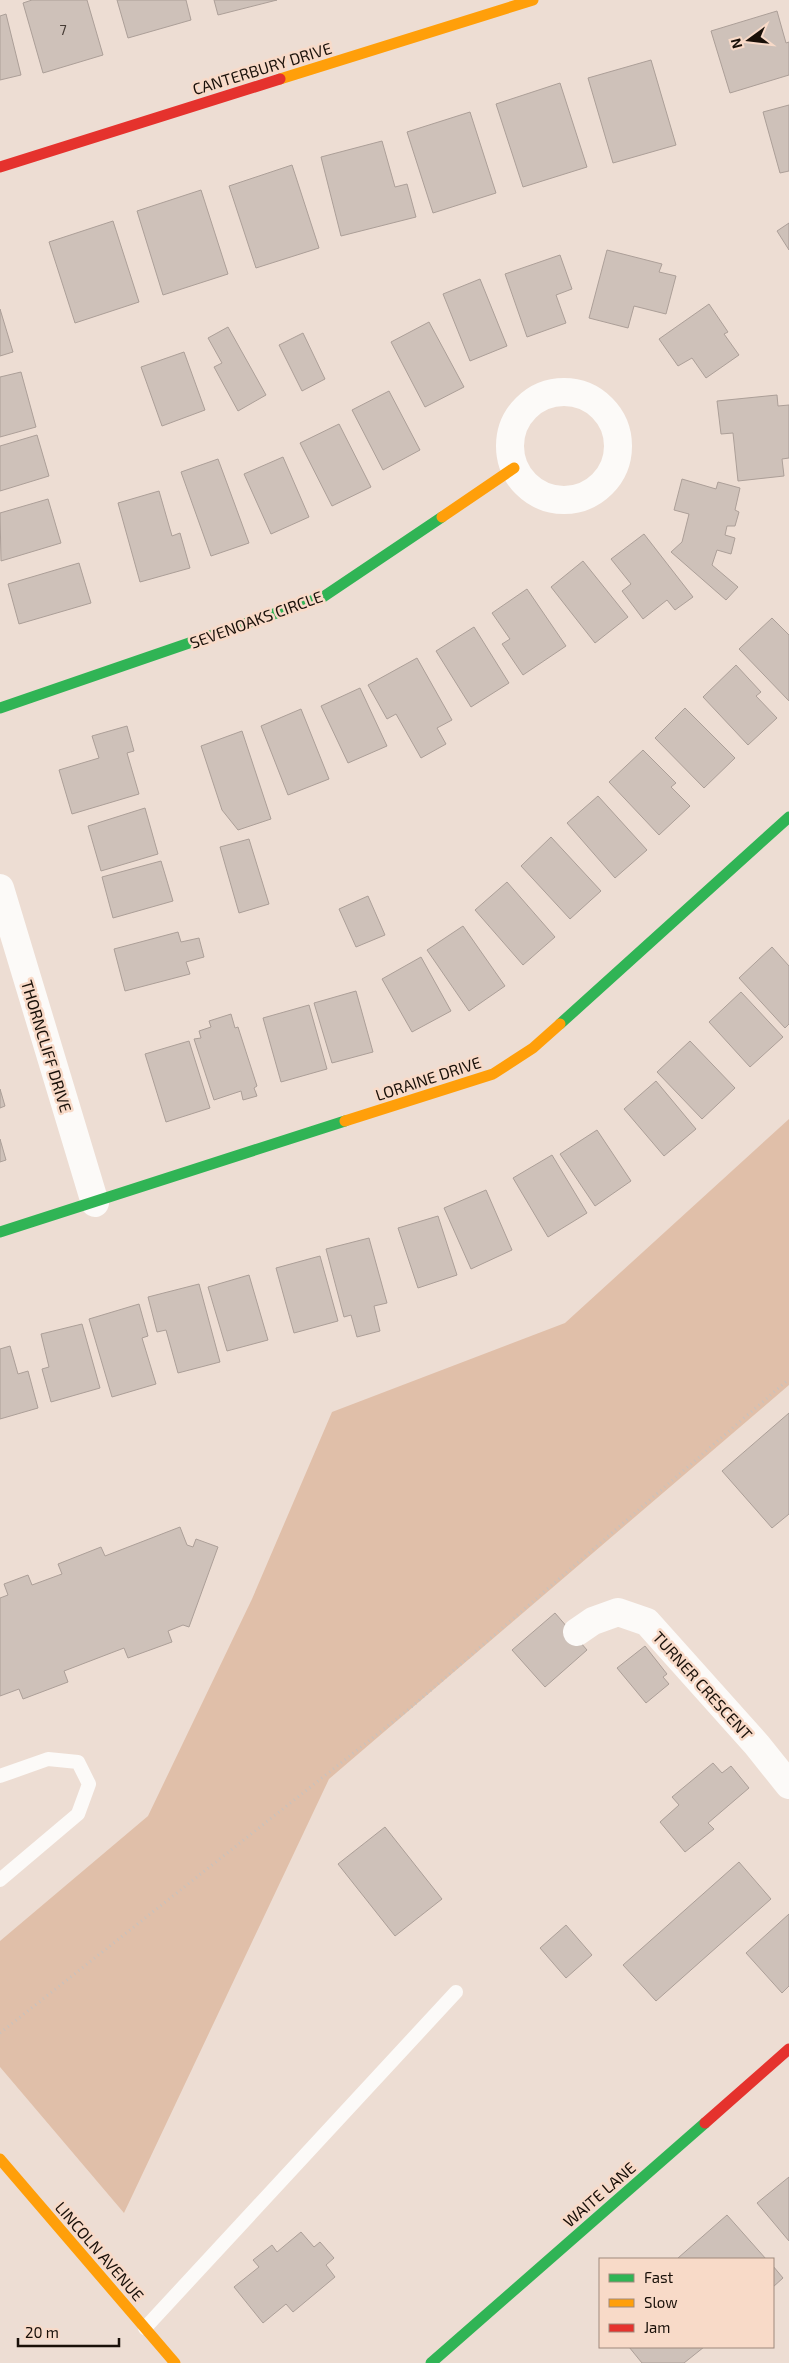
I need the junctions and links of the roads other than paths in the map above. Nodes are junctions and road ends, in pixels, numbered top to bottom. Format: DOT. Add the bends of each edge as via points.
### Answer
graph roads {
  1 [pos="533,0"];
  2 [pos="0,167"];
  3 [pos="514,468"];
  4 [pos="0,708"];
  5 [pos="789,817"];
  6 [pos="0,888"];
  7 [pos="94,1203"];
  8 [pos="0,1232"];
  9 [pos="577,1632"];
  10 [pos="0,1776"];
  11 [pos="789,1785"];
  12 [pos="0,1880"];
  13 [pos="456,1992"];
  14 [pos="789,2049"];
  15 [pos="0,2159"];
  16 [pos="145,2328"];
  17 [pos="175,2363"];
  18 [pos="431,2363"];
  1 -- 2 [label="street, CANTERBURY DRIVE"];
  3 -- 4 [label="street, SEVENOAKS CIRCLE" via="323,598"];
  5 -- 7 [label="street, LORAINE DRIVE" via="533,1048 493,1074"];
  6 -- 7 [label="street, THORNCLIFF DRIVE"];
  7 -- 8 [label="street, LORAINE DRIVE"];
  9 -- 11 [label="street, TURNER CRESCENT" via="593,1621 618,1612 647,1622"];
  10 -- 12 [label="lane" via="48,1759 78,1762 89,1784 78,1814"];
  13 -- 16 [label="lane"];
  14 -- 18 [label="street, WAITE LANE"];
  15 -- 16 [label="street, LINCOLN AVENUE"];
  16 -- 17 [label="street, LINCOLN AVENUE"];
}
